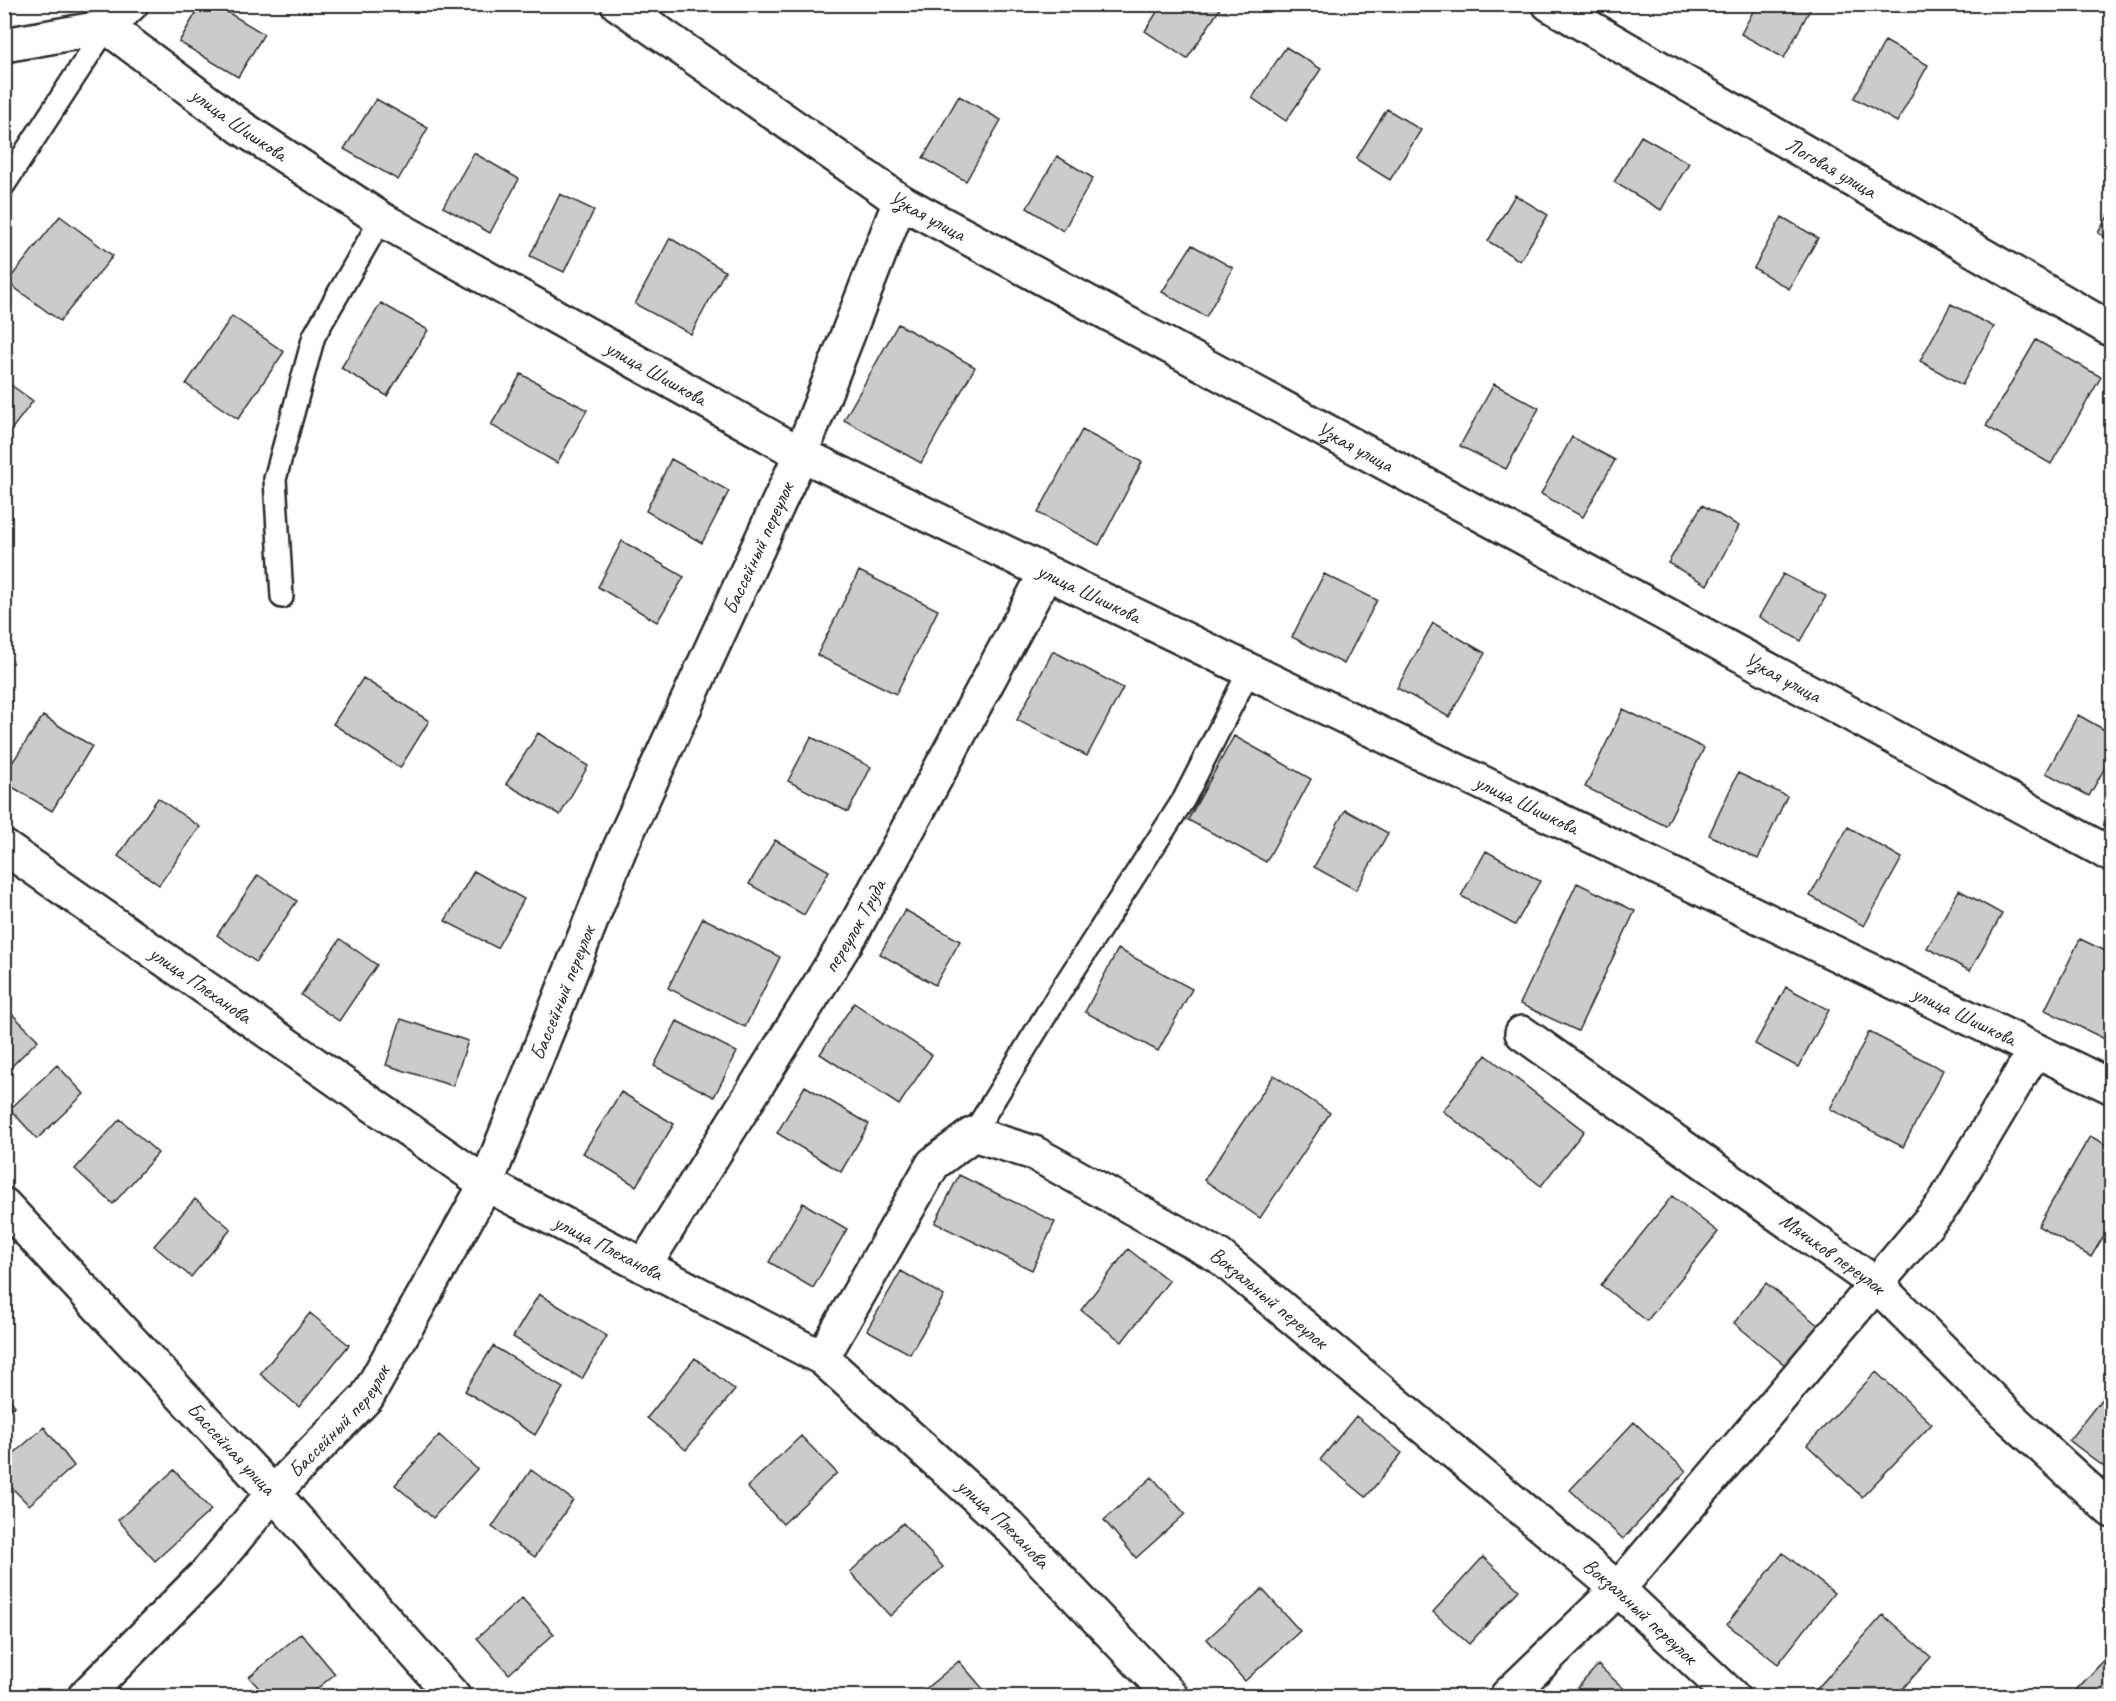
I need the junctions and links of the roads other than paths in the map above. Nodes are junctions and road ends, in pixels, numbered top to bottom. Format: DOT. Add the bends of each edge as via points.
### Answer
graph roads {
  1 [pos="131,4"];
  2 [pos="618,4"];
  3 [pos="1549,4"];
  4 [pos="107,27"];
  5 [pos="4,45"];
  6 [pos="4,185"];
  7 [pos="900,201"];
  8 [pos="381,219"];
  9 [pos="2112,330"];
  10 [pos="801,454"];
  11 [pos="1046,573"];
  12 [pos="282,597"];
  13 [pos="1249,671"];
  14 [pos="4,847"];
  15 [pos="2112,855"];
  16 [pos="1522,1033"];
  17 [pos="2035,1050"];
  18 [pos="2112,1087"];
  19 [pos="974,1134"];
  20 [pos="486,1184"];
  21 [pos="4,1205"];
  22 [pos="644,1266"];
  23 [pos="1876,1284"];
  24 [pos="822,1358"];
  25 [pos="273,1493"];
  26 [pos="2112,1511"];
  27 [pos="1618,1589"];
  28 [pos="85,1696"];
  29 [pos="453,1696"];
  30 [pos="1171,1696"];
  31 [pos="1507,1696"];
  32 [pos="1732,1696"];
  1 -- 4 [label="street"];
  2 -- 7 [label="street, Узкая улица"];
  3 -- 9 [label="street, Логовая улица"];
  4 -- 5 [label="street"];
  4 -- 6 [label="lane"];
  4 -- 8 [label="street, улица Шишкова" via="242,128"];
  7 -- 10 [label="street, Бассейный переулок"];
  7 -- 15 [label="street, Узкая улица"];
  8 -- 10 [label="street, улица Шишкова"];
  8 -- 12 [label="lane" via="314,336 275,479"];
  10 -- 11 [label="street, улица Шишкова"];
  10 -- 20 [label="street, Бассейный переулок" via="620,848"];
  11 -- 13 [label="street, улица Шишкова"];
  11 -- 22 [label="street, переулок Труда" via="853,931"];
  13 -- 17 [label="street, улица Шишкова"];
  13 -- 19 [label="lane" via="1184,799"];
  14 -- 20 [label="street, улица Плеханова"];
  16 -- 23 [label="street, Мячиков переулок"];
  17 -- 18 [label="street, улица Шишкова"];
  17 -- 23 [label="street" via="1943,1205"];
  19 -- 24 [label="street" via="933,1164"];
  19 -- 27 [label="street, Вокзальный переулок" via="1034,1153 1219,1256"];
  20 -- 22 [label="street, улица Плеханова"];
  20 -- 25 [label="street, Бассейный переулок" via="367,1396"];
  21 -- 25 [label="street, Бассейная улица"];
  22 -- 24 [label="street, улица Плеханова"];
  23 -- 26 [label="street, Мячиков переулок" via="2005,1413"];
  23 -- 27 [label="street"];
  24 -- 30 [label="street, улица Плеханова" via="1009,1526"];
  25 -- 28 [label="street, Бассейный переулок" via="207,1573"];
  25 -- 29 [label="street, Бассейная улица"];
  27 -- 31 [label="street"];
  27 -- 32 [label="street, Вокзальный переулок"];
}
